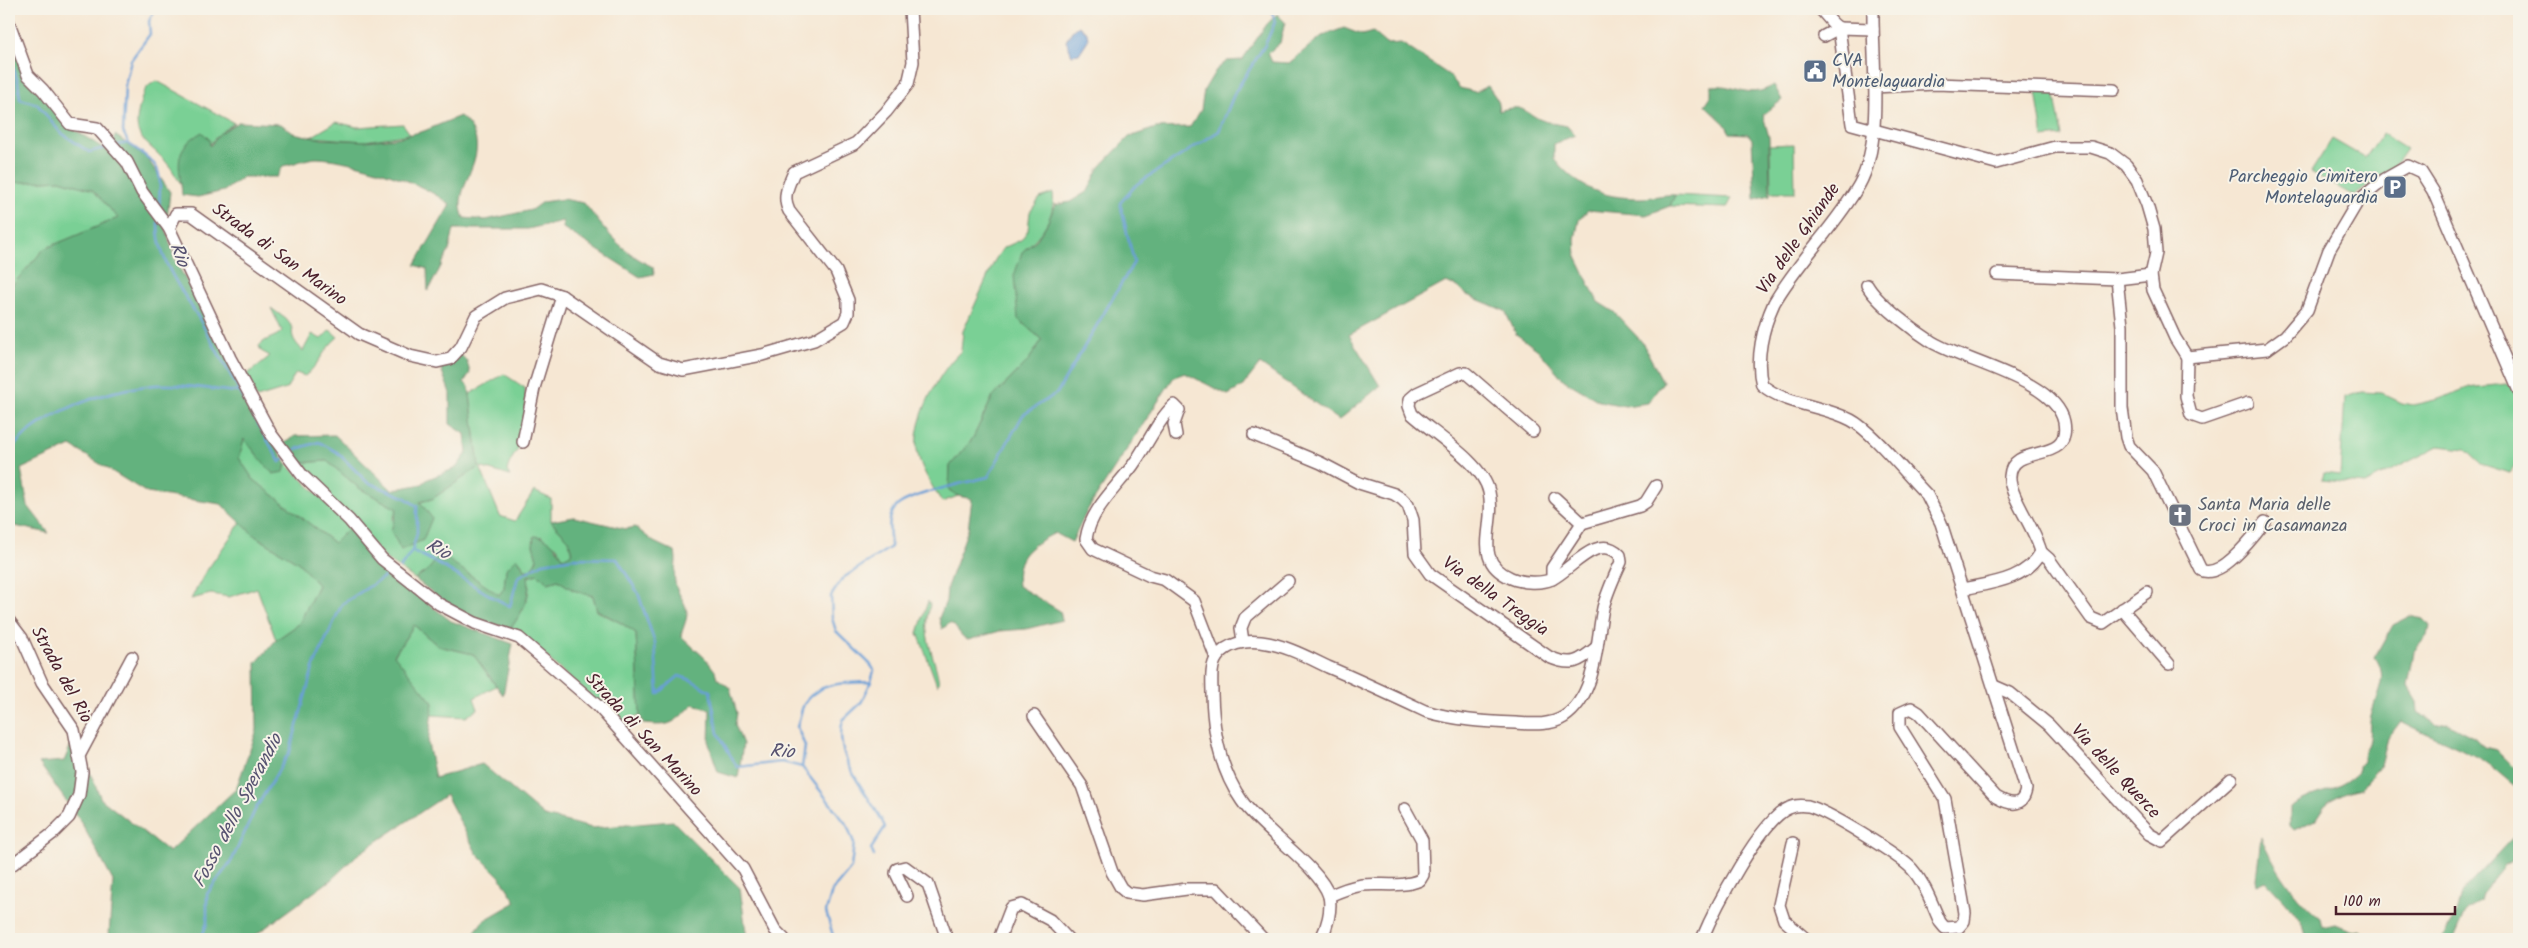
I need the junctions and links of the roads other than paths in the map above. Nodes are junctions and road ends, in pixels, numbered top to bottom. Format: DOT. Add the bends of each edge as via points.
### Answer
graph roads {
  1 [pos="910,9"];
  2 [pos="1820,9"];
  3 [pos="1873,9"];
  4 [pos="9,23"];
  5 [pos="1839,28"];
  6 [pos="1873,29"];
  7 [pos="1824,36"];
  8 [pos="1874,86"];
  9 [pos="2114,90"];
  10 [pos="1874,130"];
  11 [pos="166,224"];
  12 [pos="1997,274"];
  13 [pos="2151,275"];
  14 [pos="2116,279"];
  15 [pos="1866,284"];
  16 [pos="562,296"];
  17 [pos="2187,358"];
  18 [pos="2519,391"];
  19 [pos="2248,404"];
  20 [pos="1533,431"];
  21 [pos="1254,435"];
  22 [pos="1176,436"];
  23 [pos="523,442"];
  24 [pos="1656,486"];
  25 [pos="1555,498"];
  26 [pos="2265,522"];
  27 [pos="1582,523"];
  28 [pos="2042,552"];
  29 [pos="1552,579"];
  30 [pos="1288,581"];
  31 [pos="1963,588"];
  32 [pos="2147,592"];
  33 [pos="2122,610"];
  34 [pos="9,621"];
  35 [pos="1244,641"];
  36 [pos="1596,647"];
  37 [pos="132,657"];
  38 [pos="1216,658"];
  39 [pos="2169,664"];
  40 [pos="1994,686"];
  41 [pos="1034,716"];
  42 [pos="79,756"];
  43 [pos="2231,779"];
  44 [pos="1406,809"];
  45 [pos="1793,843"];
  46 [pos="9,867"];
  47 [pos="907,896"];
  48 [pos="1329,896"];
  49 [pos="1256,937"];
  50 [pos="784,939"];
  51 [pos="948,939"];
  52 [pos="999,939"];
  53 [pos="1068,939"];
  54 [pos="1321,939"];
  55 [pos="1702,939"];
  56 [pos="1806,939"];
  1 -- 16 [label="street, Strada di San Marino" via="913,62 908,84 856,143 794,172 785,192 790,211 836,271 848,300 844,322 814,340 762,355 683,370 659,362"];
  2 -- 5 [label="street"];
  3 -- 6 [label="street, Via delle Ghiande"];
  4 -- 11 [label="street" via="28,75 70,124 97,128 127,162 142,192"];
  5 -- 6 [label="street"];
  5 -- 7 [label="street"];
  5 -- 10 [label="street" via="1852,124"];
  6 -- 8 [label="street, Via delle Ghiande"];
  8 -- 9 [label="street" via="1936,84"];
  8 -- 10 [label="street, Via delle Ghiande"];
  10 -- 13 [label="street" via="1996,163 2055,147 2091,148 2110,154 2126,165 2137,180 2147,206 2154,229 2156,253"];
  10 -- 31 [label="street, Via delle Ghiande" via="1867,165 1859,184 1774,302 1761,350 1759,375 1762,385 1779,396 1842,416 1859,425 1901,468 1934,508"];
  11 -- 16 [label="street, Strada di San Marino" via="176,214 191,214 359,334 410,356 437,362 450,359 458,352 476,316 505,298 541,289"];
  11 -- 50 [label="street, Strada di San Marino" via="230,358 271,434 302,475 349,520 382,559 439,604 475,623 519,638 598,706 743,870"];
  12 -- 14 [label="street"];
  13 -- 14 [label="street"];
  13 -- 17 [label="street" via="2154,290"];
  14 -- 26 [label="street" via="2122,326 2122,408 2126,436 2129,446 2153,471 2201,570 2213,571 2242,551"];
  15 -- 28 [label="street" via="1889,308 1932,342 2024,382 2055,403 2064,421 2061,442 2052,451 2020,459 2013,464 2010,476 2011,487"];
  16 -- 23 [label="street" via="534,388"];
  17 -- 18 [label="street" via="2267,348 2285,336 2308,310 2329,250 2358,201 2385,179 2408,166 2421,172 2433,191"];
  17 -- 19 [label="street" via="2186,396 2191,415 2202,419"];
  20 -- 29 [label="street, Via della Treggia" via="1466,373 1426,388 1410,399 1412,414 1484,478 1492,515 1486,551 1490,561 1500,572 1521,582"];
  21 -- 36 [label="street, Via della Treggia" via="1359,482 1394,494 1408,505 1413,520 1415,553 1430,574 1549,656 1570,663 1580,661"];
  22 -- 38 [label="street" via="1174,424 1180,410 1174,404 1104,501 1087,531 1086,539 1093,549 1165,580 1190,597"];
  24 -- 27 [label="street" via="1640,506"];
  25 -- 27 [label="street"];
  27 -- 29 [label="street" via="1552,568"];
  28 -- 31 [label="street" via="2029,568 2004,580"];
  28 -- 33 [label="street" via="2091,618 2103,623"];
  29 -- 36 [label="street, Via della Treggia" via="1601,547 1620,555 1621,562 1604,607"];
  30 -- 35 [label="street" via="1245,618 1240,628"];
  31 -- 40 [label="street, Via delle Ghiande"];
  32 -- 33 [label="street"];
  33 -- 39 [label="street"];
  34 -- 42 [label="street, Strada del Rio" via="22,638 42,683 74,730"];
  35 -- 36 [label="street, Via della Treggia" via="1291,650 1439,716 1471,722 1548,724 1563,718 1584,695"];
  35 -- 38 [label="street" via="1226,648"];
  37 -- 42 [label="street"];
  38 -- 48 [label="street" via="1212,670 1212,695 1222,763 1241,800 1302,861"];
  40 -- 43 [label="street, Via delle Querce" via="2010,693 2049,725 2158,841 2162,841"];
  40 -- 55 [label="street, Via delle Ghiande" via="2026,789 2021,802 2012,804 1996,797 1919,713 1911,708 1900,713 1900,727 1945,799 1965,913 1959,927 1945,928 1918,878 1904,861 1822,812 1798,806 1788,808 1762,833 1726,891"];
  41 -- 49 [label="street" via="1082,786 1112,872 1127,893 1143,896 1187,889 1216,889"];
  42 -- 46 [label="street, Strada del Rio" via="82,772 79,795 69,817"];
  44 -- 48 [label="street" via="1422,840 1420,880 1345,888"];
  45 -- 56 [label="street" via="1779,906 1784,920"];
  47 -- 51 [label="street" via="896,873 905,866 928,884"];
  48 -- 54 [label="street" via="1328,926"];
  52 -- 53 [label="street" via="1011,908 1022,905 1050,920"];
}
